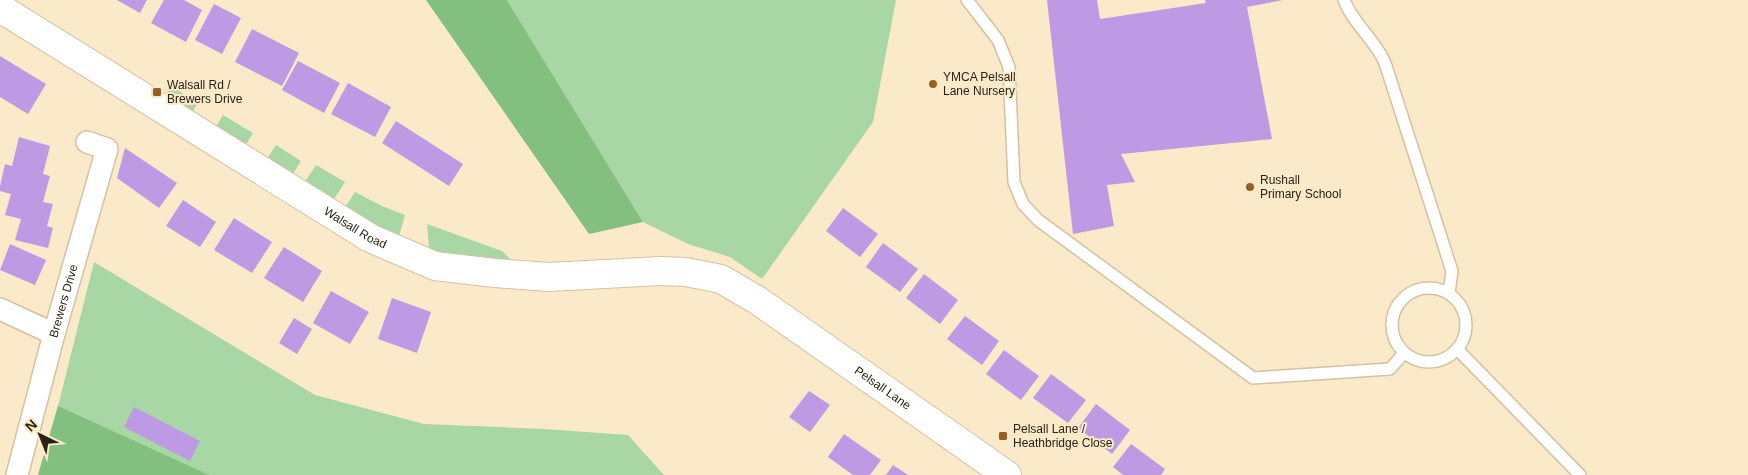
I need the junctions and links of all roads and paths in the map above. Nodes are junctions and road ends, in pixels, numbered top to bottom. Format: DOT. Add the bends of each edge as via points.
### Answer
graph roads {
  1 [pos="967,0"];
  2 [pos="1344,0"];
  3 [pos="0,8"];
  4 [pos="87,142"];
  5 [pos="1450,293"];
  6 [pos="757,300"];
  7 [pos="0,309"];
  8 [pos="54,334"];
  9 [pos="1458,350"];
  10 [pos="1404,353"];
  11 [pos="17,475"];
  12 [pos="1007,475"];
  13 [pos="1580,475"];
  1 -- 10 [label="lane" via="998,40 1009,66 1014,182 1023,204 1038,220 1252,378 1390,370"];
  2 -- 5 [label="lane" via="1385,63 1452,271"];
  3 -- 6 [label="main road, Walsall Road" via="370,238 436,266 527,276 686,272 721,279"];
  4 -- 8 [label="street, Brewers Drive" via="107,149"];
  5 -- 9 [label="lane" via="1465,313 1467,326"];
  5 -- 10 [label="lane" via="1438,288 1425,288 1412,291 1402,299 1392,321 1397,344"];
  6 -- 12 [label="main road, Pelsall Lane"];
  7 -- 8 [label="street"];
  8 -- 11 [label="street, Brewers Drive"];
  9 -- 10 [label="lane" via="1432,362 1414,359"];
  9 -- 13 [label="lane"];
}
